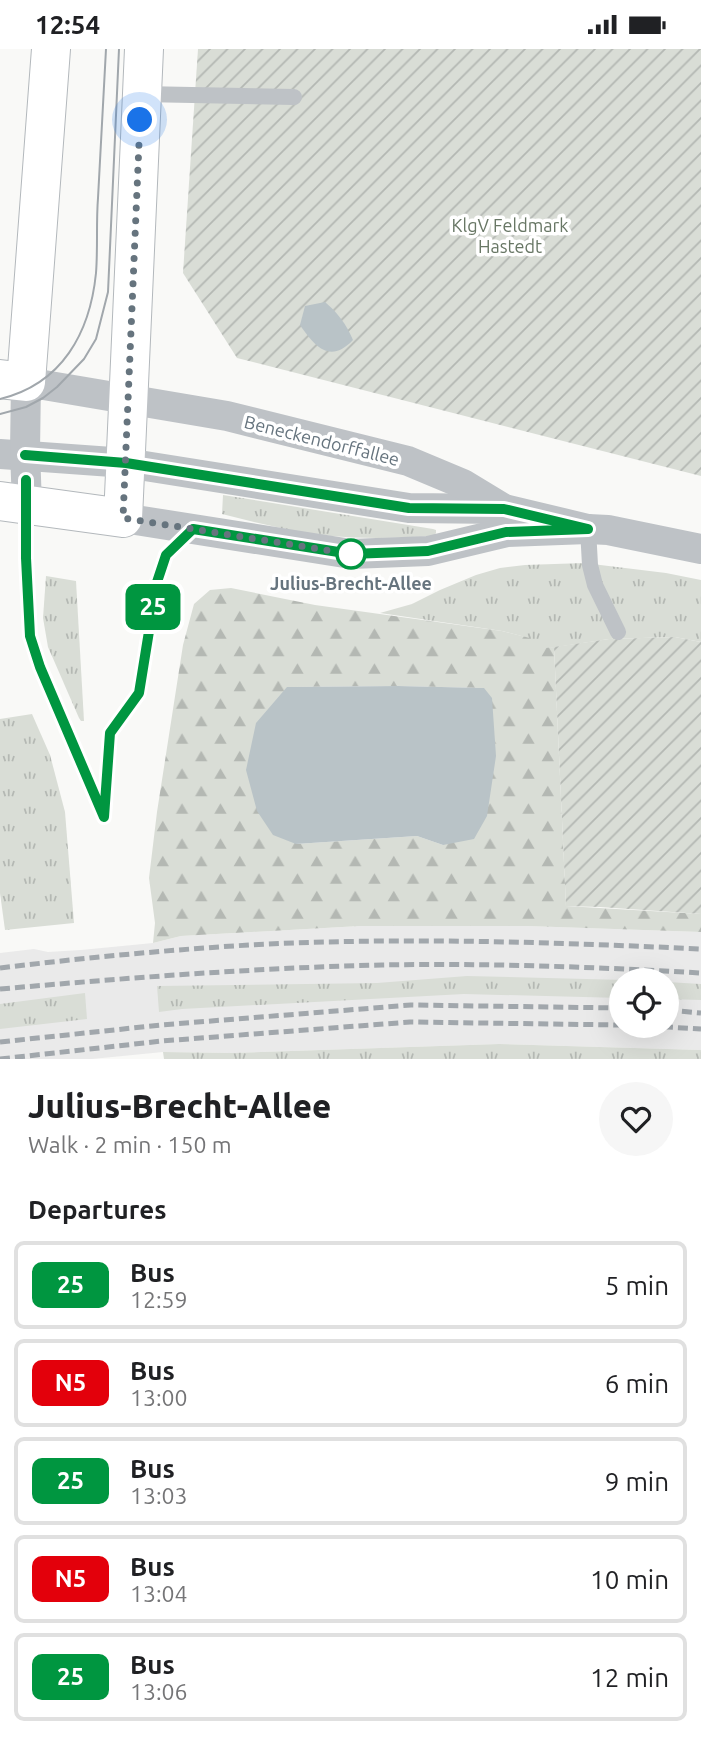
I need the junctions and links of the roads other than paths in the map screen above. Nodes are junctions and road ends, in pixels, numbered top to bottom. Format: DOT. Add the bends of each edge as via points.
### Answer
graph roads {
  1 [pos="51,49"];
  2 [pos="144,49"];
  3 [pos="141,94"];
  4 [pos="294,97"];
  5 [pos="13,381"];
  6 [pos="129,399"];
  7 [pos="12,454"];
  8 [pos="126,463"];
  9 [pos="13,503"];
  10 [pos="504,509"];
  11 [pos="123,518"];
  12 [pos="588,529"];
  13 [pos="701,549"];
  14 [pos="618,632"];
  1 -- 5 [label="main road"];
  2 -- 3 [label="main road"];
  3 -- 4 [label="lane"];
  3 -- 6 [label="main road"];
  5 -- 6 [label="street, Beneckendorffallee"];
  5 -- 7 [label="street"];
  6 -- 8 [label="main road"];
  6 -- 10 [label="street, Beneckendorffallee" via="227,416 408,461 463,484"];
  7 -- 8 [label="street, Beneckendorffallee"];
  7 -- 9 [label="street"];
  8 -- 10 [label="street, Beneckendorffallee" via="409,508"];
  8 -- 11 [label="main road"];
  9 -- 11 [label="main road, Beneckendorffallee"];
  10 -- 12 [label="street, Beneckendorffallee"];
  11 -- 12 [label="street, Beneckendorffallee" via="351,554 428,551 506,532"];
  12 -- 13 [label="street, Beneckendorffallee"];
  12 -- 14 [label="lane" via="595,585"];
}
